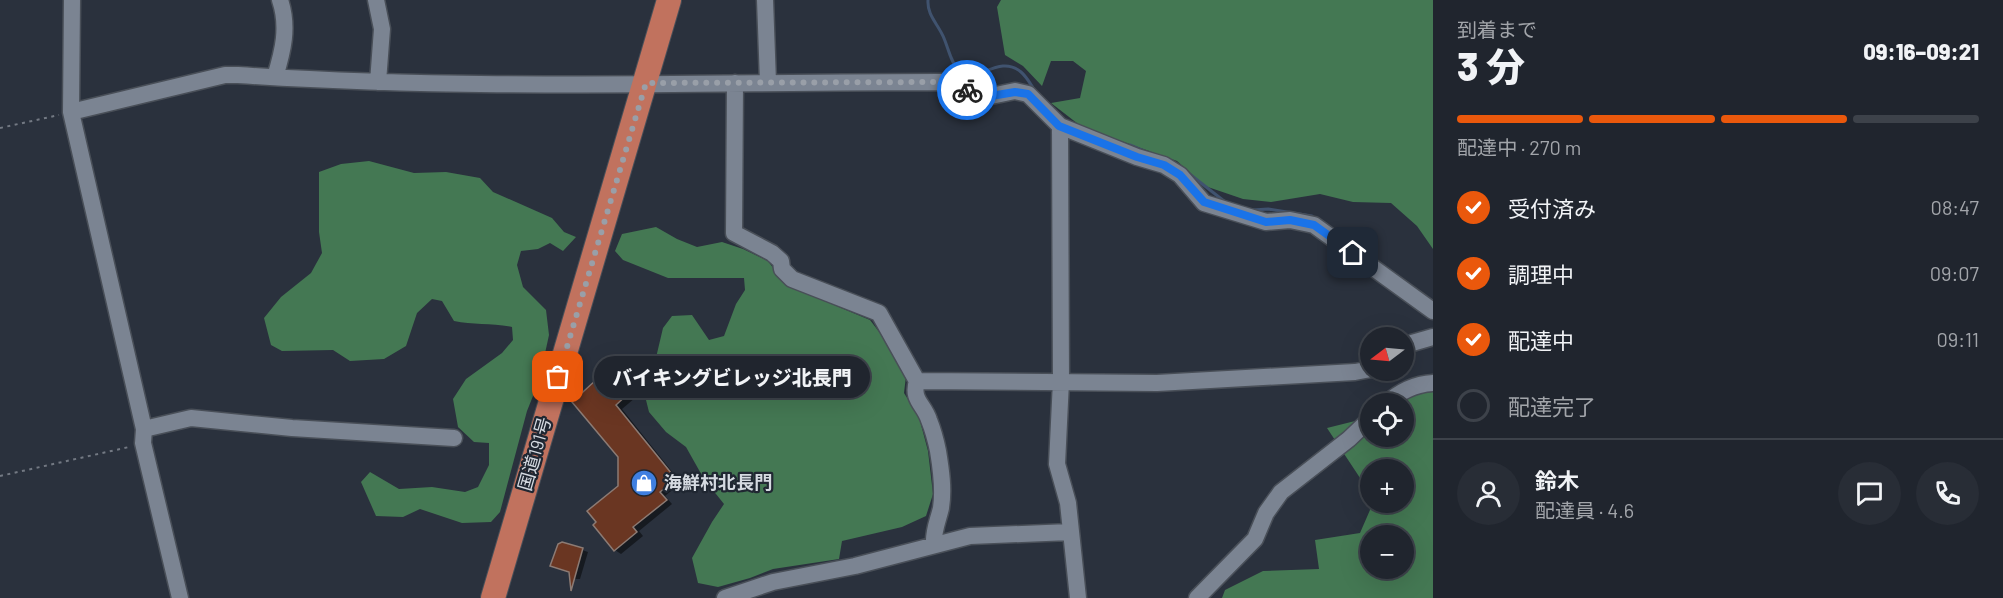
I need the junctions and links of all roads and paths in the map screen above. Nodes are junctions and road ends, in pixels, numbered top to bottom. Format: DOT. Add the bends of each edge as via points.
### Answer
graph roads {
  1 [pos="72,0"];
  2 [pos="280,0"];
  3 [pos="376,0"];
  4 [pos="669,0"];
  5 [pos="765,0"];
  6 [pos="275,77"];
  7 [pos="378,82"];
  8 [pos="768,82"];
  9 [pos="646,83"];
  10 [pos="735,83"];
  11 [pos="71,112"];
  12 [pos="1059,126"];
  13 [pos="0,128"];
  14 [pos="1433,311"];
  15 [pos="1433,337"];
  16 [pos="1414,342"];
  17 [pos="1360,371"];
  18 [pos="917,381"];
  19 [pos="1061,381"];
  20 [pos="1433,383"];
  21 [pos="1399,393"];
  22 [pos="1360,428"];
  23 [pos="143,436"];
  24 [pos="454,438"];
  25 [pos="0,476"];
  26 [pos="1070,532"];
  27 [pos="934,544"];
  28 [pos="755,593"];
  29 [pos="180,598"];
  30 [pos="493,598"];
  31 [pos="725,598"];
  32 [pos="1078,598"];
  33 [pos="1197,598"];
  1 -- 11 [label="street"];
  2 -- 6 [label="street" via="285,15 284,49"];
  3 -- 7 [label="street" via="382,29"];
  4 -- 9 [label="highway, 国道191号"];
  5 -- 8 [label="street"];
  6 -- 7 [label="street"];
  6 -- 11 [label="street" via="225,75"];
  7 -- 9 [label="street"];
  8 -- 10 [label="street"];
  8 -- 12 [label="street" via="941,82 991,96 1015,92 1028,94"];
  9 -- 10 [label="street"];
  9 -- 30 [label="highway, 国道191号"];
  10 -- 18 [label="street" via="734,233 772,253 792,279 879,313"];
  11 -- 13 [label="path"];
  11 -- 23 [label="street"];
  12 -- 14 [label="street" via="1164,165 1180,175 1204,202 1266,222 1290,220 1314,225"];
  12 -- 19 [label="street"];
  15 -- 16 [label="street"];
  17 -- 19 [label="street" via="1157,383"];
  18 -- 19 [label="street"];
  18 -- 27 [label="street" via="914,390 928,417 942,482"];
  19 -- 26 [label="street" via="1057,464 1068,503"];
  20 -- 21 [label="street"];
  22 -- 33 [label="street" via="1281,492 1255,539"];
  23 -- 24 [label="street" via="191,418"];
  23 -- 25 [label="path"];
  23 -- 29 [label="street"];
  26 -- 27 [label="street" via="970,536"];
  26 -- 32 [label="street"];
  27 -- 28 [label="street" via="855,566 773,582"];
  28 -- 31 [label="street"];
}
